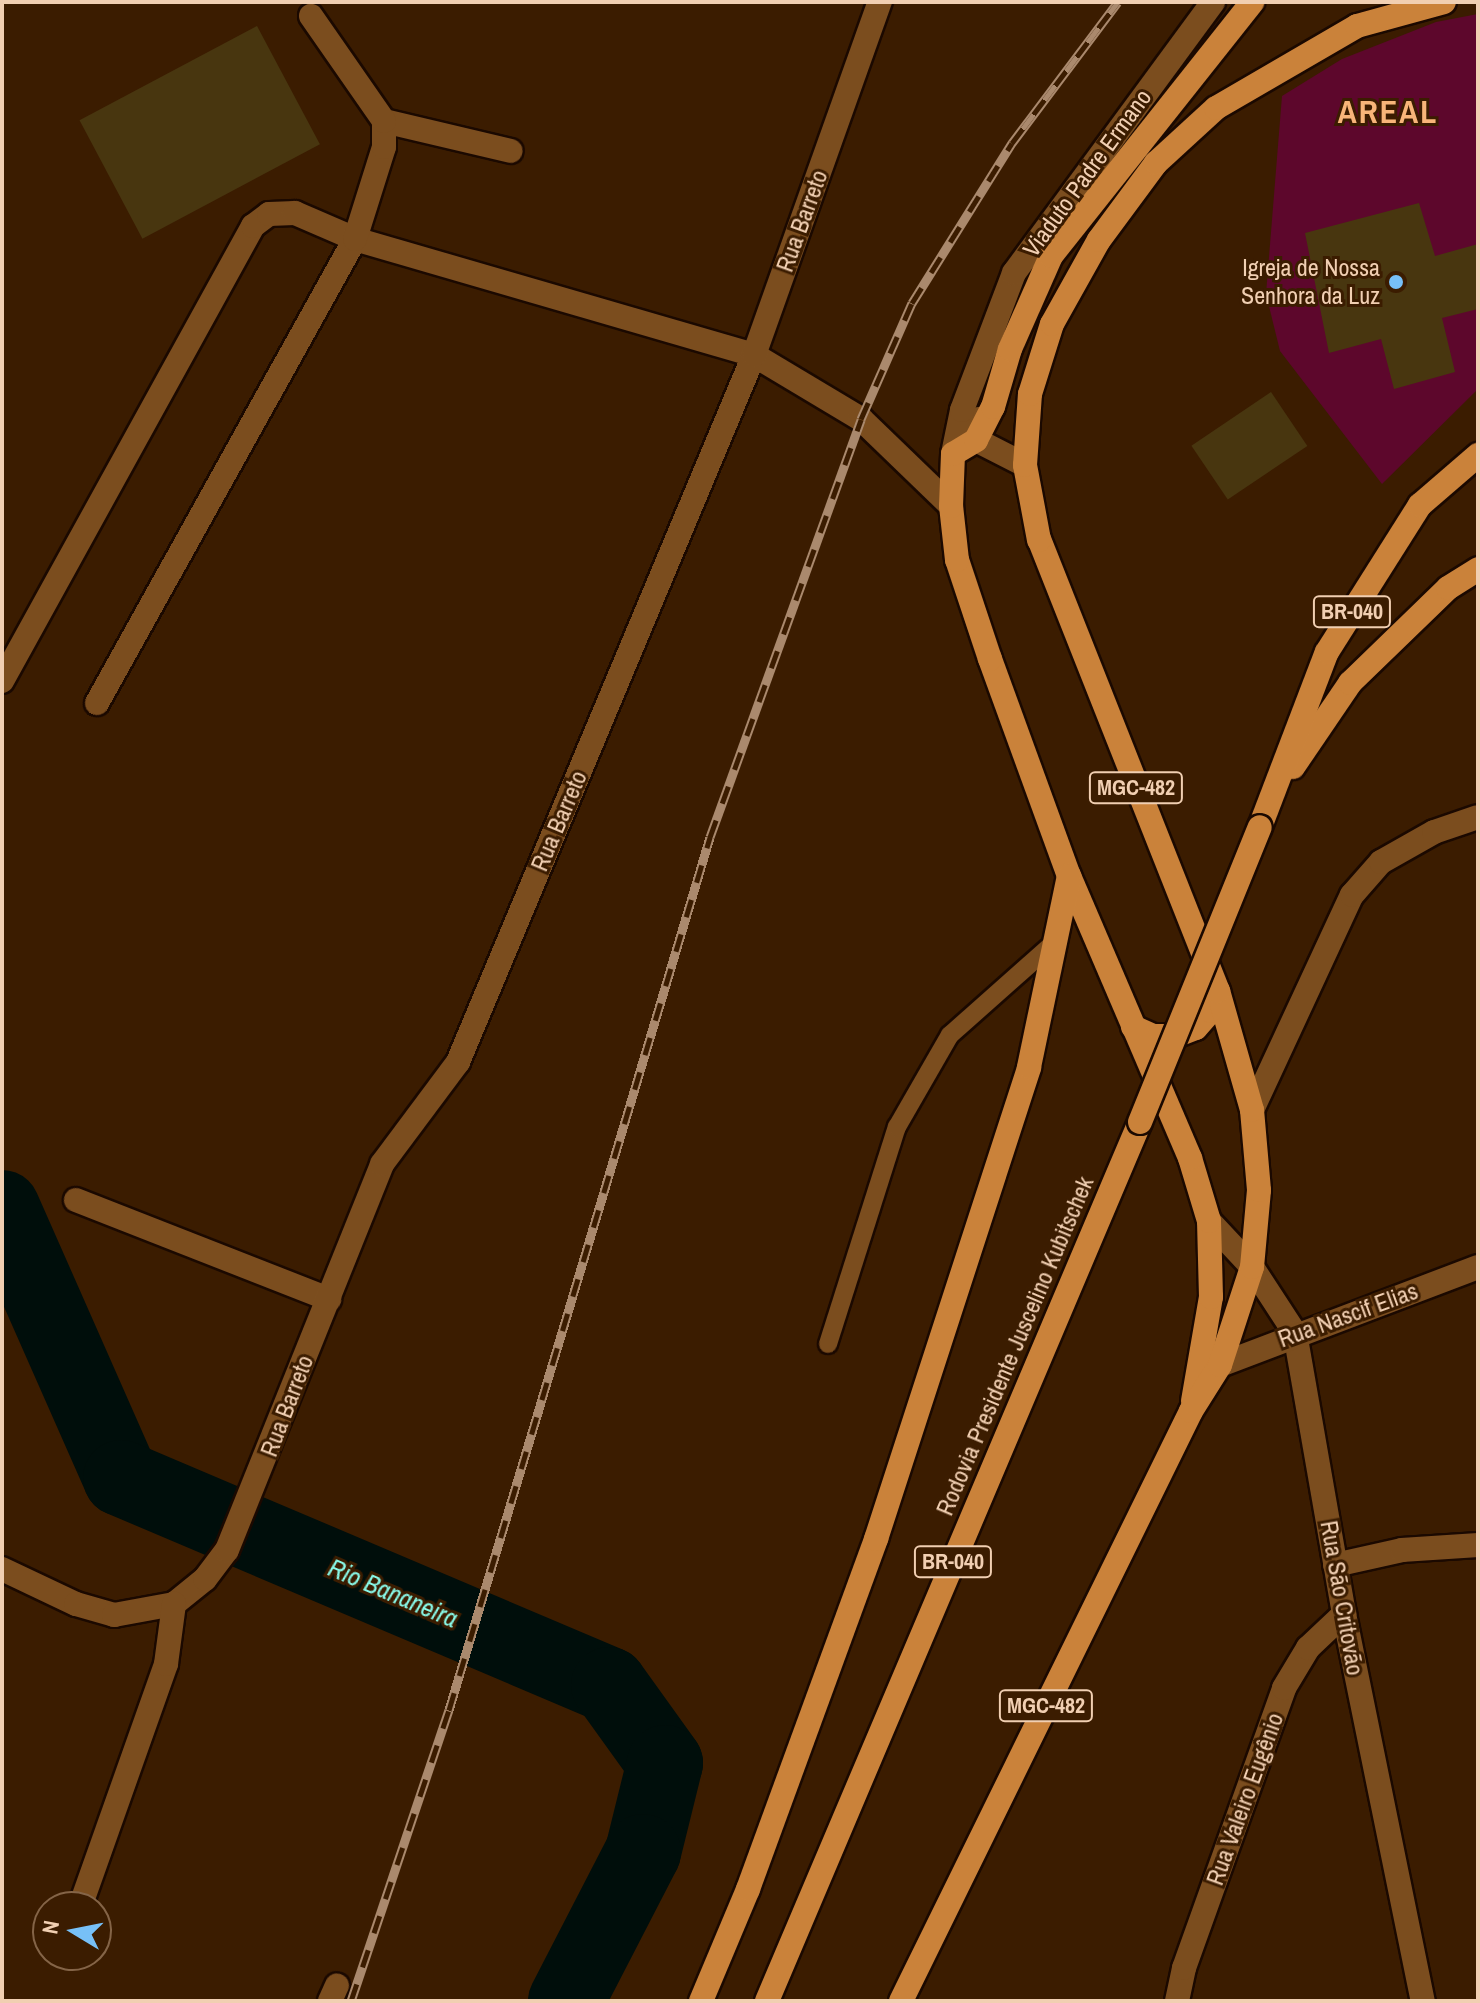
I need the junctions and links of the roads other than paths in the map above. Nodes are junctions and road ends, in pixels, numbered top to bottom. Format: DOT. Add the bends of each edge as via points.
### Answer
graph roads {
  1 [pos="880,2"];
  2 [pos="1213,2"];
  3 [pos="1252,2"];
  4 [pos="1431,3"];
  5 [pos="311,16"];
  6 [pos="384,121"];
  7 [pos="511,151"];
  8 [pos="355,239"];
  9 [pos="754,355"];
  10 [pos="983,357"];
  11 [pos="976,440"];
  12 [pos="953,454"];
  13 [pos="1478,455"];
  14 [pos="1025,465"];
  15 [pos="951,506"];
  16 [pos="1478,569"];
  17 [pos="2,681"];
  18 [pos="97,703"];
  19 [pos="1272,799"];
  20 [pos="1478,817"];
  21 [pos="1069,876"];
  22 [pos="1056,941"];
  23 [pos="1218,991"];
  24 [pos="1133,1027"];
  25 [pos="1252,1110"];
  26 [pos="76,1200"];
  27 [pos="1209,1221"];
  28 [pos="1252,1267"];
  29 [pos="1478,1267"];
  30 [pos="329,1299"];
  31 [pos="1295,1333"];
  32 [pos="828,1344"];
  33 [pos="1220,1365"];
  34 [pos="1191,1411"];
  35 [pos="1478,1545"];
  36 [pos="1335,1565"];
  37 [pos="2,1569"];
  38 [pos="174,1604"];
  39 [pos="1344,1614"];
  40 [pos="86,1891"];
  41 [pos="701,2001"];
  42 [pos="767,2001"];
  43 [pos="901,2001"];
  44 [pos="1177,2001"];
  45 [pos="1423,2001"];
  1 -- 9 [label="street, Rua Barreto"];
  2 -- 10 [label="street, Viaduto Padre Ermano" via="1014,273"];
  3 -- 11 [label="highway" via="1051,256"];
  4 -- 14 [label="highway, MGC-482" via="1357,26 1216,108 1156,163 1099,240 1052,324 1030,394"];
  5 -- 6 [label="street"];
  6 -- 7 [label="street"];
  6 -- 8 [label="street" via="384,147"];
  8 -- 9 [label="street"];
  8 -- 17 [label="street" via="295,213 269,214 253,226"];
  8 -- 18 [label="street"];
  9 -- 15 [label="street" via="861,419"];
  9 -- 30 [label="street, Rua Barreto" via="458,1062 382,1164"];
  10 -- 11 [label="street"];
  10 -- 12 [label="street" via="962,410"];
  11 -- 12 [label="highway"];
  11 -- 14 [label="street"];
  12 -- 15 [label="highway, MGC-482"];
  13 -- 19 [label="highway, Rodovia Presidente Juscelino Kubitschek / BR-040" via="1420,505 1327,652"];
  14 -- 23 [label="highway, MGC-482" via="1043,554"];
  15 -- 21 [label="highway, MGC-482" via="957,560"];
  16 -- 19 [label="highway, Rodovia Presidente Juscelino Kubitschek / BR-040" via="1448,588 1350,683"];
  19 -- 42 [label="highway, Rodovia Presidente Juscelino Kubitschek / BR-040, bridge"];
  20 -- 25 [label="street" via="1434,832 1381,862 1352,895"];
  21 -- 22 [label="highway"];
  21 -- 24 [label="highway, MGC-482"];
  22 -- 32 [label="lane" via="950,1035 897,1127"];
  22 -- 41 [label="highway" via="1029,1067 876,1539 748,1889"];
  23 -- 24 [label="highway" via="1211,1011 1196,1028 1175,1036 1153,1036"];
  23 -- 25 [label="highway, MGC-482"];
  24 -- 27 [label="highway, MGC-482" via="1190,1158"];
  25 -- 28 [label="highway, MGC-482" via="1259,1190"];
  26 -- 30 [label="street"];
  27 -- 28 [label="street, Rua São Critovão"];
  27 -- 34 [label="highway, MGC-482" via="1211,1297"];
  28 -- 31 [label="street, Rua São Critovão"];
  28 -- 33 [label="highway, MGC-482"];
  29 -- 31 [label="street, Rua Nascif Elias"];
  30 -- 38 [label="street, Rua Barreto" via="227,1550 205,1579"];
  31 -- 33 [label="street, Rua Nascif Elias"];
  31 -- 36 [label="street, Rua São Critovão"];
  33 -- 34 [label="highway, MGC-482"];
  34 -- 43 [label="highway, MGC-482"];
  35 -- 36 [label="street" via="1402,1550"];
  36 -- 39 [label="street, Rua São Critovão"];
  37 -- 38 [label="street" via="76,1604 114,1615"];
  38 -- 40 [label="street" via="166,1664"];
  39 -- 44 [label="street, Rua Valeiro Eugênio" via="1308,1648 1284,1688 1184,1968"];
  39 -- 45 [label="street, Rua São Critovão"];
}
